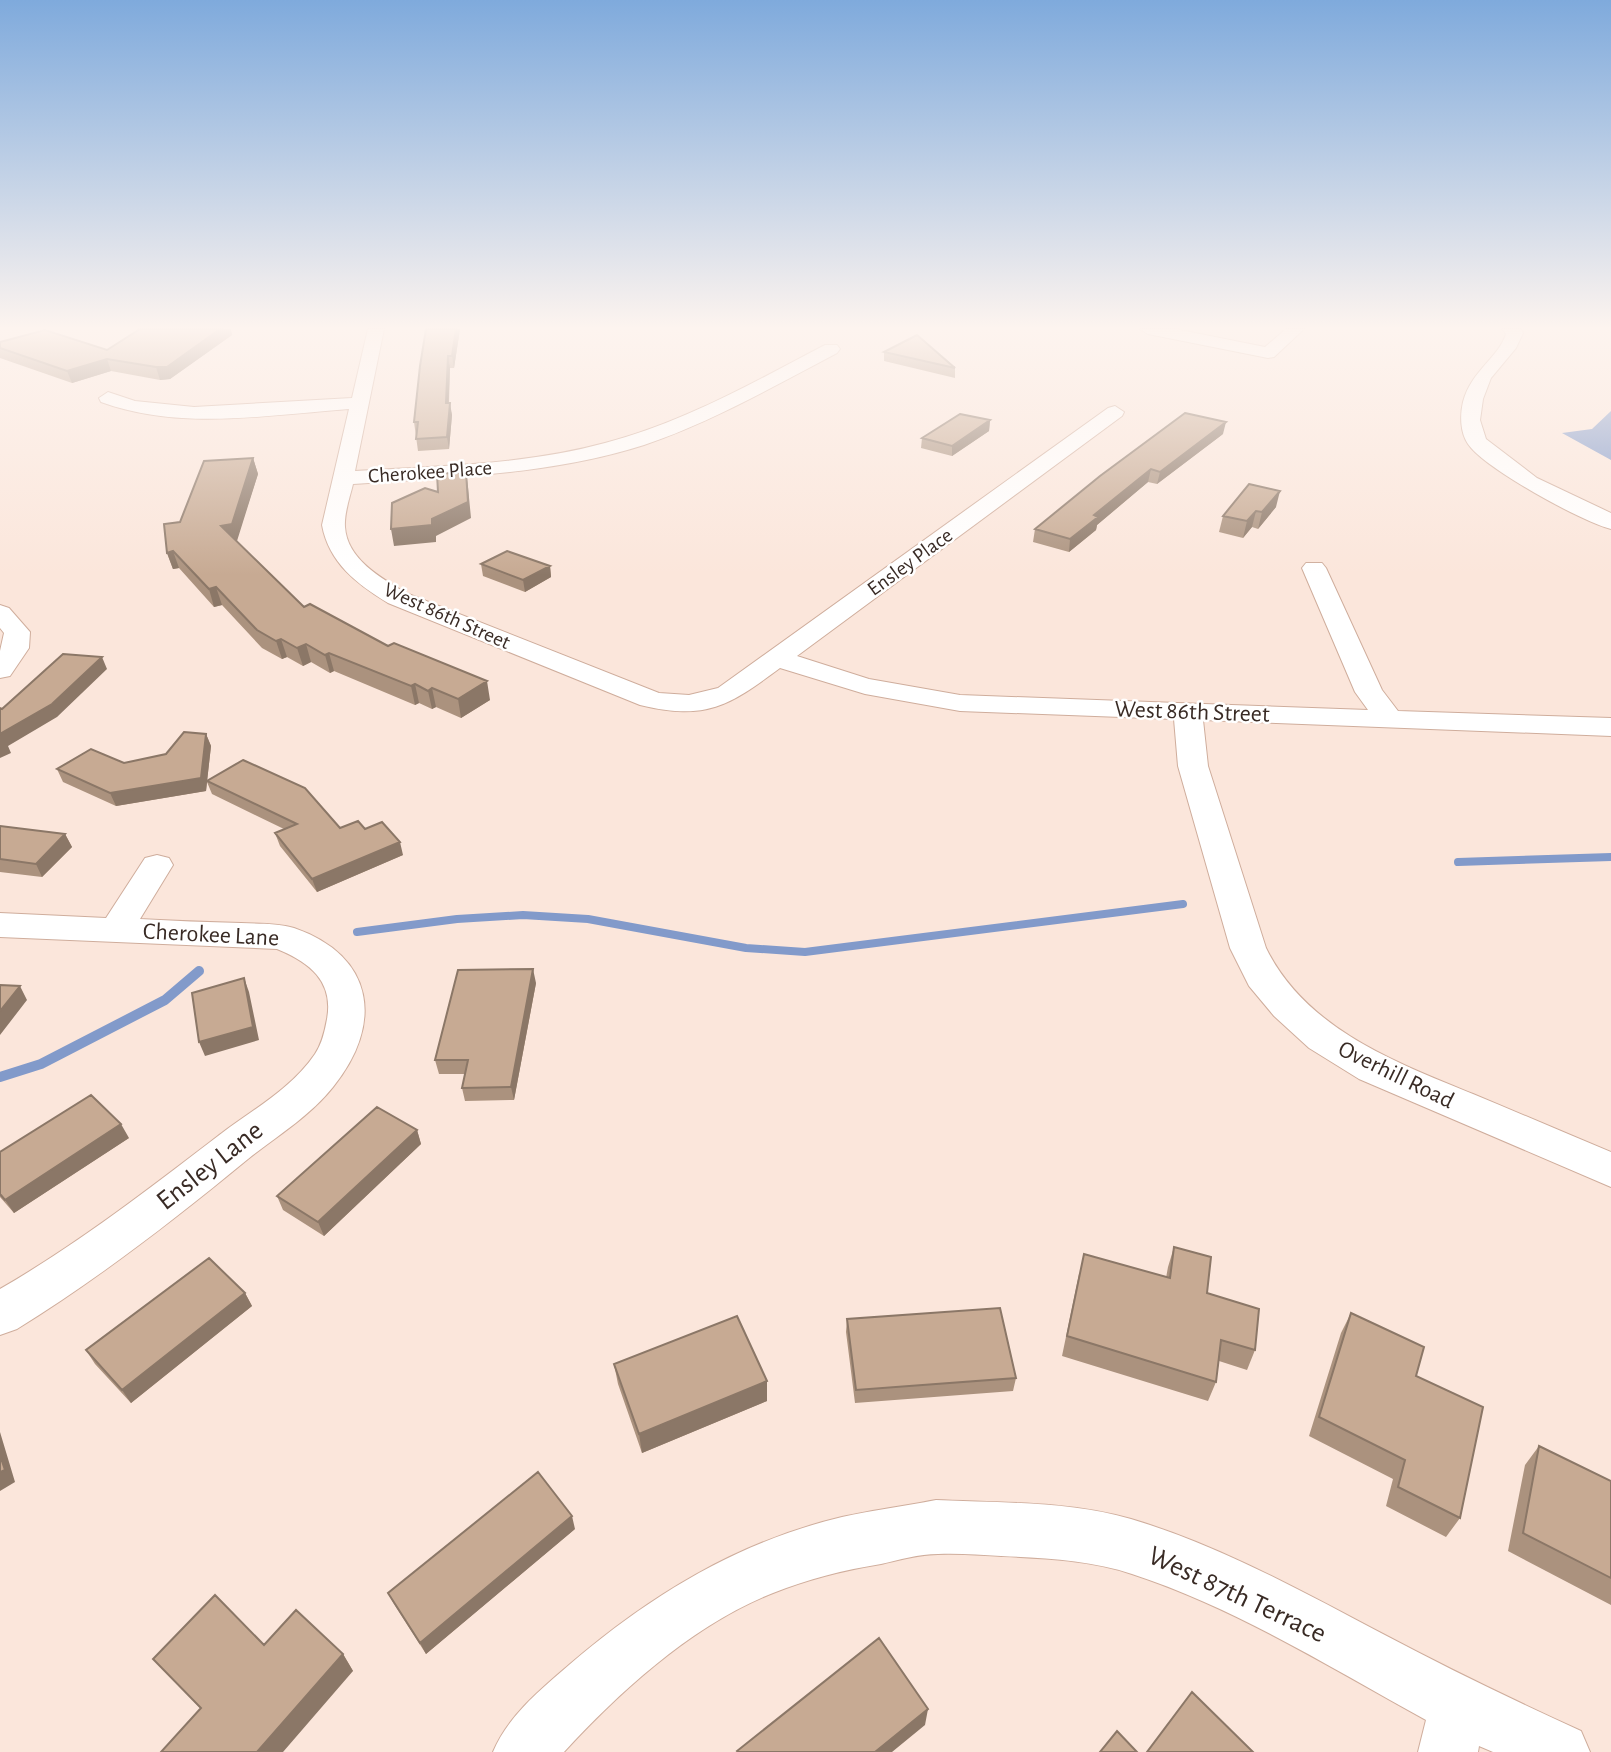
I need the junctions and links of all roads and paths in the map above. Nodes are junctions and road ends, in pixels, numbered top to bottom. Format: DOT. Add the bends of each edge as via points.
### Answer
graph roads {
  1 [pos="159,411"];
  2 [pos="196,411"];
  3 [pos="357,411"];
  4 [pos="706,411"];
  5 [pos="1471,411"];
  6 [pos="1115,412"];
  7 [pos="342,478"];
  8 [pos="1611,522"];
  9 [pos="1314,568"];
  10 [pos="0,613"];
  11 [pos="778,659"];
  12 [pos="0,670"];
  13 [pos="701,704"];
  14 [pos="1188,713"];
  15 [pos="1389,718"];
  16 [pos="1611,727"];
  17 [pos="158,865"];
  18 [pos="0,925"];
  19 [pos="116,930"];
  20 [pos="336,971"];
  21 [pos="1611,1170"];
  22 [pos="0,1314"];
  23 [pos="1453,1729"];
  24 [pos="523,1752"];
  25 [pos="1560,1752"];
  1 -- 2 [label="street"];
  3 -- 7 [label="street, West 86th Street"];
  4 -- 7 [label="street, Cherokee Place" via="609,448 540,462"];
  5 -- 8 [label="street" via="1477,442 1530,482"];
  6 -- 11 [label="street, Ensley Place"];
  7 -- 13 [label="street, West 86th Street" via="333,525 336,540 349,562 369,581 427,612 650,699 670,705"];
  9 -- 15 [label="street" via="1369,692"];
  10 -- 12 [label="street" via="17,632 16,648"];
  11 -- 13 [label="street, Ensley Place" via="728,694"];
  11 -- 14 [label="street, West 86th Street" via="865,685 960,702"];
  14 -- 15 [label="street, West 86th Street"];
  14 -- 21 [label="street, Overhill Road" via="1193,766 1248,948 1262,977 1287,1007 1322,1038 1373,1069"];
  15 -- 16 [label="street, West 86th Street"];
  17 -- 19 [label="street, Cherokee Lane"];
  18 -- 19 [label="street, Cherokee Lane"];
  19 -- 20 [label="street, Cherokee Lane" via="282,937 309,947"];
  20 -- 22 [label="street, Ensley Lane" via="347,989 349,1014 337,1051 315,1081 146,1217"];
  23 -- 24 [label="street, West 87th Terrace" via="1265,1602 1210,1576 1129,1546 1049,1531 936,1528 841,1544 763,1569 705,1599 622,1657"];
  23 -- 25 [label="street, West 87th Terrace"];
}
